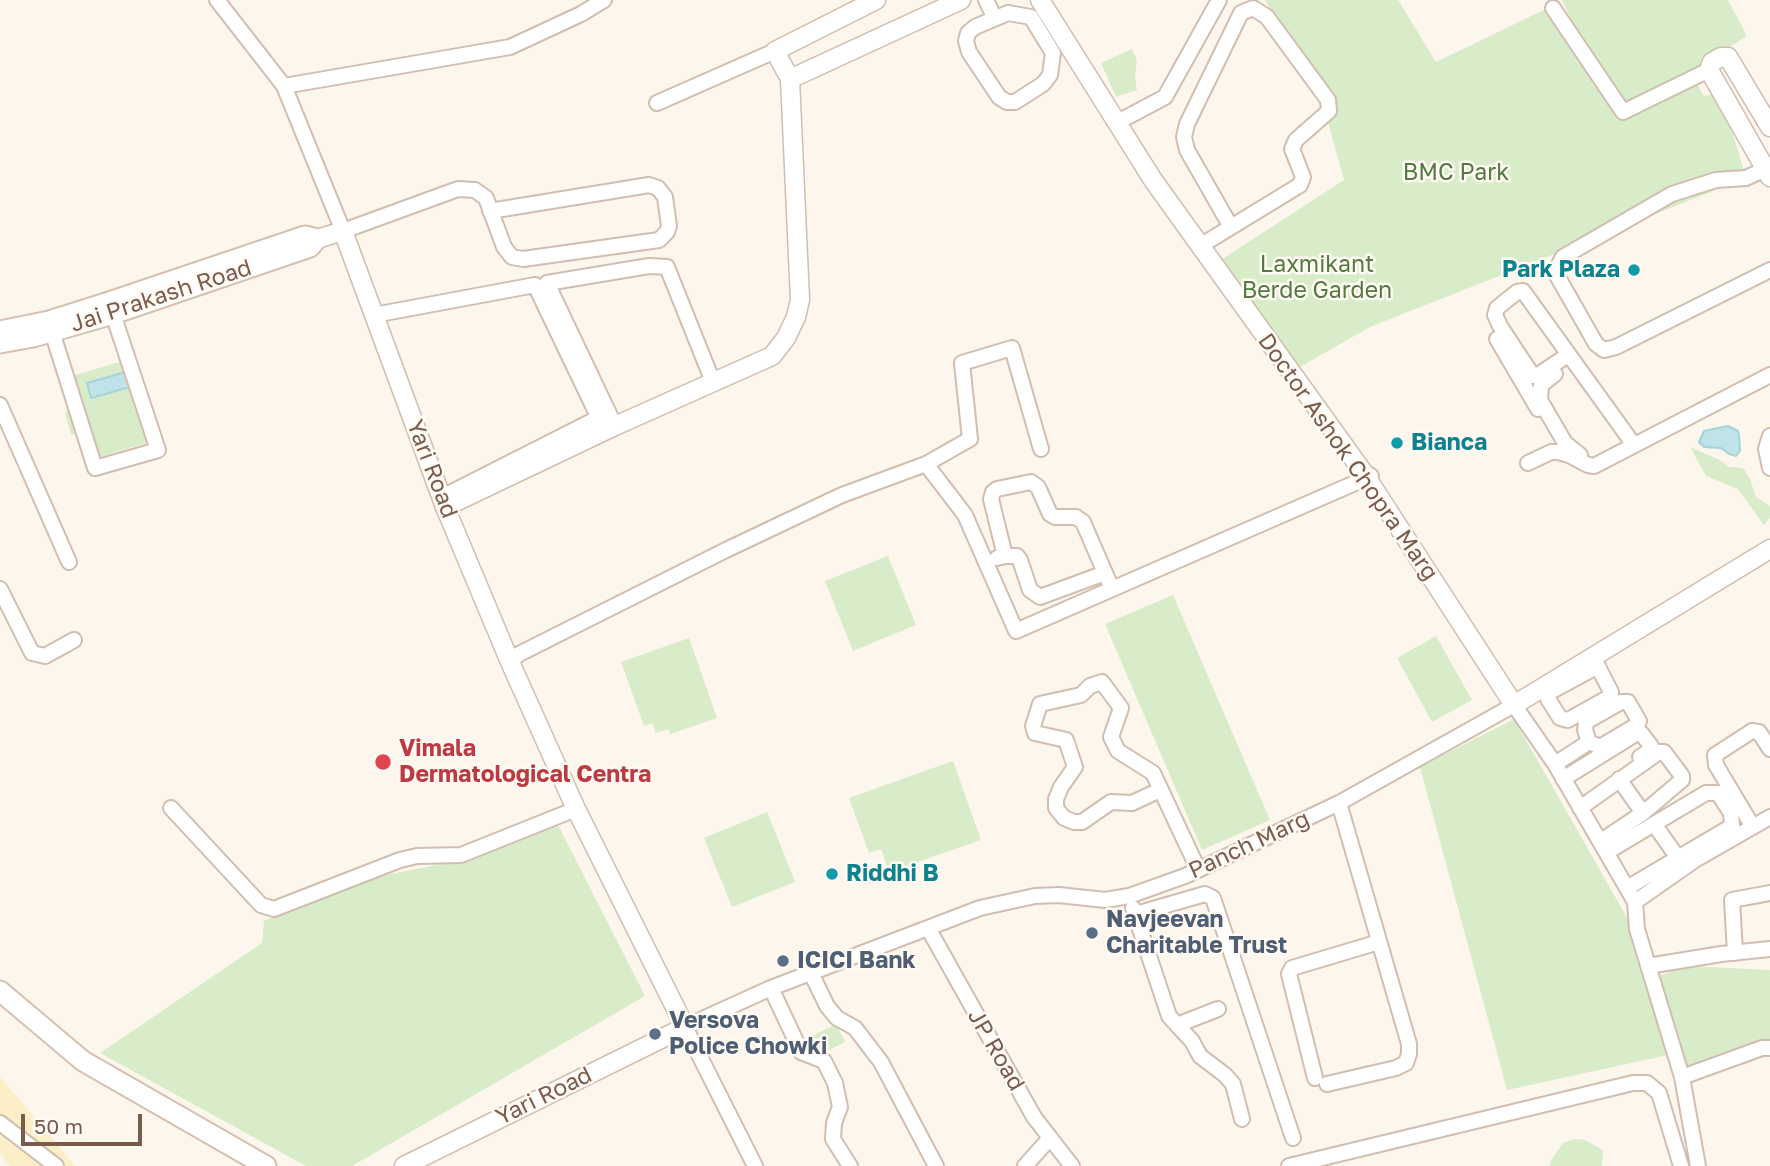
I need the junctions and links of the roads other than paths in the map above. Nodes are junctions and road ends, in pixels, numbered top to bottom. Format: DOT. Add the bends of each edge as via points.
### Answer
graph roads {
  1 [pos="217,0"];
  2 [pos="604,0"];
  3 [pos="876,0"];
  4 [pos="961,0"];
  5 [pos="986,0"];
  6 [pos="1040,0"];
  7 [pos="1219,0"];
  8 [pos="1553,8"];
  9 [pos="994,17"];
  10 [pos="775,51"];
  11 [pos="1709,70"];
  12 [pos="790,79"];
  13 [pos="284,86"];
  14 [pos="657,103"];
  15 [pos="1116,123"];
  16 [pos="1770,127"];
  17 [pos="1767,173"];
  18 [pos="490,211"];
  19 [pos="1231,227"];
  20 [pos="343,231"];
  21 [pos="317,239"];
  22 [pos="1200,246"];
  23 [pos="1770,270"];
  24 [pos="111,308"];
  25 [pos="374,315"];
  26 [pos="51,326"];
  27 [pos="1492,328"];
  28 [pos="0,331"];
  29 [pos="0,343"];
  30 [pos="1571,358"];
  31 [pos="1770,375"];
  32 [pos="713,382"];
  33 [pos="0,405"];
  34 [pos="3,422"];
  35 [pos="606,425"];
  36 [pos="1770,436"];
  37 [pos="1634,445"];
  38 [pos="1041,449"];
  39 [pos="1564,454"];
  40 [pos="1528,463"];
  41 [pos="1600,463"];
  42 [pos="926,464"];
  43 [pos="1770,468"];
  44 [pos="1365,475"];
  45 [pos="444,502"];
  46 [pos="1770,549"];
  47 [pos="1005,556"];
  48 [pos="69,562"];
  49 [pos="986,562"];
  50 [pos="1105,573"];
  51 [pos="0,589"];
  52 [pos="1112,589"];
  53 [pos="1040,597"];
  54 [pos="1048,618"];
  55 [pos="74,640"];
  56 [pos="1596,661"];
  57 [pos="510,662"];
  58 [pos="1562,681"];
  59 [pos="1514,705"];
  60 [pos="1589,742"];
  61 [pos="1770,749"];
  62 [pos="1555,764"];
  63 [pos="1563,779"];
  64 [pos="1619,779"];
  65 [pos="1160,790"];
  66 [pos="1339,803"];
  67 [pos="1578,804"];
  68 [pos="172,808"];
  69 [pos="576,809"];
  70 [pos="1643,813"];
  71 [pos="1770,817"];
  72 [pos="1654,824"];
  73 [pos="1753,827"];
  74 [pos="1604,846"];
  75 [pos="1678,858"];
  76 [pos="1198,869"];
  77 [pos="1627,888"];
  78 [pos="1770,893"];
  79 [pos="1129,897"];
  80 [pos="1635,902"];
  81 [pos="1136,914"];
  82 [pos="928,928"];
  83 [pos="1379,942"];
  84 [pos="1770,949"];
  85 [pos="1735,953"];
  86 [pos="1648,966"];
  87 [pos="811,973"];
  88 [pos="771,988"];
  89 [pos="0,991"];
  90 [pos="0,1008"];
  91 [pos="1218,1009"];
  92 [pos="1177,1025"];
  93 [pos="685,1027"];
  94 [pos="1770,1048"];
  95 [pos="1682,1077"];
  96 [pos="1242,1119"];
  97 [pos="0,1123"];
  98 [pos="1050,1138"];
  99 [pos="1293,1138"];
  100 [pos="56,1166"];
  101 [pos="242,1166"];
  102 [pos="266,1166"];
  103 [pos="404,1166"];
  104 [pos="755,1166"];
  105 [pos="850,1166"];
  106 [pos="936,1166"];
  107 [pos="1025,1166"];
  108 [pos="1072,1166"];
  109 [pos="1289,1166"];
  110 [pos="1681,1166"];
  111 [pos="1698,1166"];
  1 -- 13 [label="street"];
  2 -- 13 [label="street" via="510,47"];
  3 -- 10 [label="street"];
  4 -- 12 [label="street"];
  5 -- 9 [label="street"];
  6 -- 15 [label="street, Doctor Ashok Chopra Marg"];
  7 -- 15 [label="street" via="1165,97"];
  8 -- 11 [label="street" via="1623,112"];
  9 -- 9 [label="street" via="1007,13 1031,16 1053,53 1051,75 1015,102 999,97 966,41 968,33"];
  10 -- 12 [label="street"];
  10 -- 14 [label="street"];
  11 -- 16 [label="street" via="1712,62 1728,57"];
  11 -- 17 [label="street"];
  12 -- 32 [label="street" via="800,300 796,317 772,355"];
  13 -- 20 [label="street"];
  15 -- 22 [label="street, Doctor Ashok Chopra Marg"];
  17 -- 23 [label="street" via="1716,180 1672,194 1563,257 1555,272 1596,344 1604,350"];
  18 -- 18 [label="street" via="505,247 512,257 523,259 659,240 669,226 665,197 649,185"];
  18 -- 20 [label="street" via="486,198 475,190 458,189"];
  19 -- 19 [label="street" via="1300,185 1303,177 1292,149 1329,111 1328,100 1267,16 1253,8 1241,13 1184,136 1187,150"];
  19 -- 22 [label="street"];
  20 -- 21 [label="street"];
  20 -- 25 [label="street, Yari Road"];
  21 -- 24 [label="main road, Jai Prakash Road" via="310,247"];
  22 -- 44 [label="street, Doctor Ashok Chopra Marg"];
  24 -- 26 [label="main road, Jai Prakash Road"];
  24 -- 26 [label="street" via="158,450 94,468"];
  25 -- 35 [label="street" via="535,285"];
  25 -- 45 [label="street, Yari Road"];
  26 -- 28 [label="main road"];
  26 -- 29 [label="main road, Jai Prakash Road"];
  27 -- 39 [label="street"];
  30 -- 30 [label="street" via="1524,291 1497,308 1500,326 1532,376"];
  30 -- 37 [label="street"];
  30 -- 41 [label="street" via="1541,385 1540,400 1565,443"];
  31 -- 37 [label="street"];
  32 -- 35 [label="street"];
  32 -- 35 [label="street" via="667,267 547,283"];
  33 -- 34 [label="street"];
  34 -- 48 [label="street"];
  35 -- 45 [label="street"];
  36 -- 43 [label="street" via="1766,449"];
  37 -- 41 [label="street"];
  38 -- 42 [label="street" via="1012,348 962,363 970,439"];
  39 -- 40 [label="street" via="1551,452"];
  39 -- 41 [label="street" via="1588,465"];
  42 -- 49 [label="street" via="965,515"];
  42 -- 57 [label="street" via="842,495 726,550"];
  44 -- 52 [label="street"];
  44 -- 59 [label="street, Doctor Ashok Chopra Marg"];
  45 -- 57 [label="street, Yari Road"];
  46 -- 56 [label="street, Panch Marg"];
  47 -- 49 [label="street"];
  47 -- 50 [label="street" via="993,492 1031,482 1050,514 1083,522"];
  47 -- 53 [label="street" via="1017,556 1030,590"];
  49 -- 54 [label="street" via="1016,631"];
  50 -- 52 [label="street"];
  50 -- 53 [label="street"];
  51 -- 55 [label="street" via="32,653 45,656"];
  52 -- 54 [label="street"];
  53 -- 54 [label="street"];
  56 -- 58 [label="street, Panch Marg"];
  56 -- 58 [label="street" via="1611,696 1568,720 1560,718 1547,696"];
  57 -- 69 [label="street, Yari Road"];
  58 -- 59 [label="street, Panch Marg"];
  59 -- 62 [label="street"];
  59 -- 66 [label="street, Panch Marg"];
  60 -- 62 [label="street"];
  61 -- 73 [label="street" via="1759,732 1752,731 1715,755 1716,765"];
  62 -- 63 [label="street"];
  63 -- 67 [label="street"];
  63 -- 67 [label="street" via="1636,733 1651,746"];
  64 -- 67 [label="street"];
  64 -- 70 [label="street"];
  64 -- 70 [label="street" via="1659,752 1664,752 1682,776"];
  65 -- 65 [label="street" via="1153,773 1118,751 1111,737 1121,708 1102,682 1081,695 1040,704 1032,726 1035,733 1066,740 1075,768 1056,799 1063,818 1083,822 1111,802 1132,803"];
  65 -- 76 [label="street"];
  66 -- 76 [label="street, Panch Marg"];
  66 -- 83 [label="street"];
  67 -- 74 [label="street"];
  68 -- 69 [label="street" via="261,905 274,909 400,860 461,855"];
  69 -- 93 [label="street, Yari Road"];
  70 -- 74 [label="street"];
  71 -- 73 [label="street"];
  72 -- 74 [label="street"];
  72 -- 75 [label="street"];
  72 -- 75 [label="street" via="1706,793 1718,793 1731,813 1732,826"];
  73 -- 80 [label="street"];
  74 -- 77 [label="street"];
  75 -- 77 [label="street"];
  76 -- 79 [label="street, Panch Marg"];
  77 -- 80 [label="street"];
  78 -- 85 [label="street" via="1732,900"];
  79 -- 81 [label="street"];
  79 -- 82 [label="street, Panch Marg" via="1035,897 980,908"];
  80 -- 86 [label="street"];
  81 -- 92 [label="street" via="1169,1016"];
  81 -- 99 [label="street" via="1205,894 1213,898"];
  82 -- 87 [label="street, Panch Marg"];
  82 -- 98 [label="street, JP Road"];
  83 -- 83 [label="street" via="1409,1044 1406,1063 1321,1081 1289,974 1297,964"];
  84 -- 85 [label="street"];
  85 -- 86 [label="street"];
  86 -- 95 [label="street"];
  87 -- 88 [label="street, Panch Marg"];
  87 -- 106 [label="street" via="827,1006 855,1028 881,1062"];
  88 -- 93 [label="street, Panch Marg"];
  88 -- 105 [label="street" via="801,1052 824,1061 835,1083 840,1107 833,1139"];
  89 -- 102 [label="main road" via="83,1061"];
  90 -- 101 [label="main road" via="77,1070"];
  91 -- 92 [label="street"];
  92 -- 96 [label="street" via="1200,1056 1233,1084"];
  93 -- 103 [label="street, Yari Road"];
  93 -- 104 [label="street, Yari Road"];
  94 -- 95 [label="street"];
  95 -- 111 [label="street"];
  97 -- 100 [label="street"];
  98 -- 107 [label="street"];
  98 -- 108 [label="street, JP Road"];
  109 -- 110 [label="street" via="1633,1083 1647,1083 1659,1093"];
}
